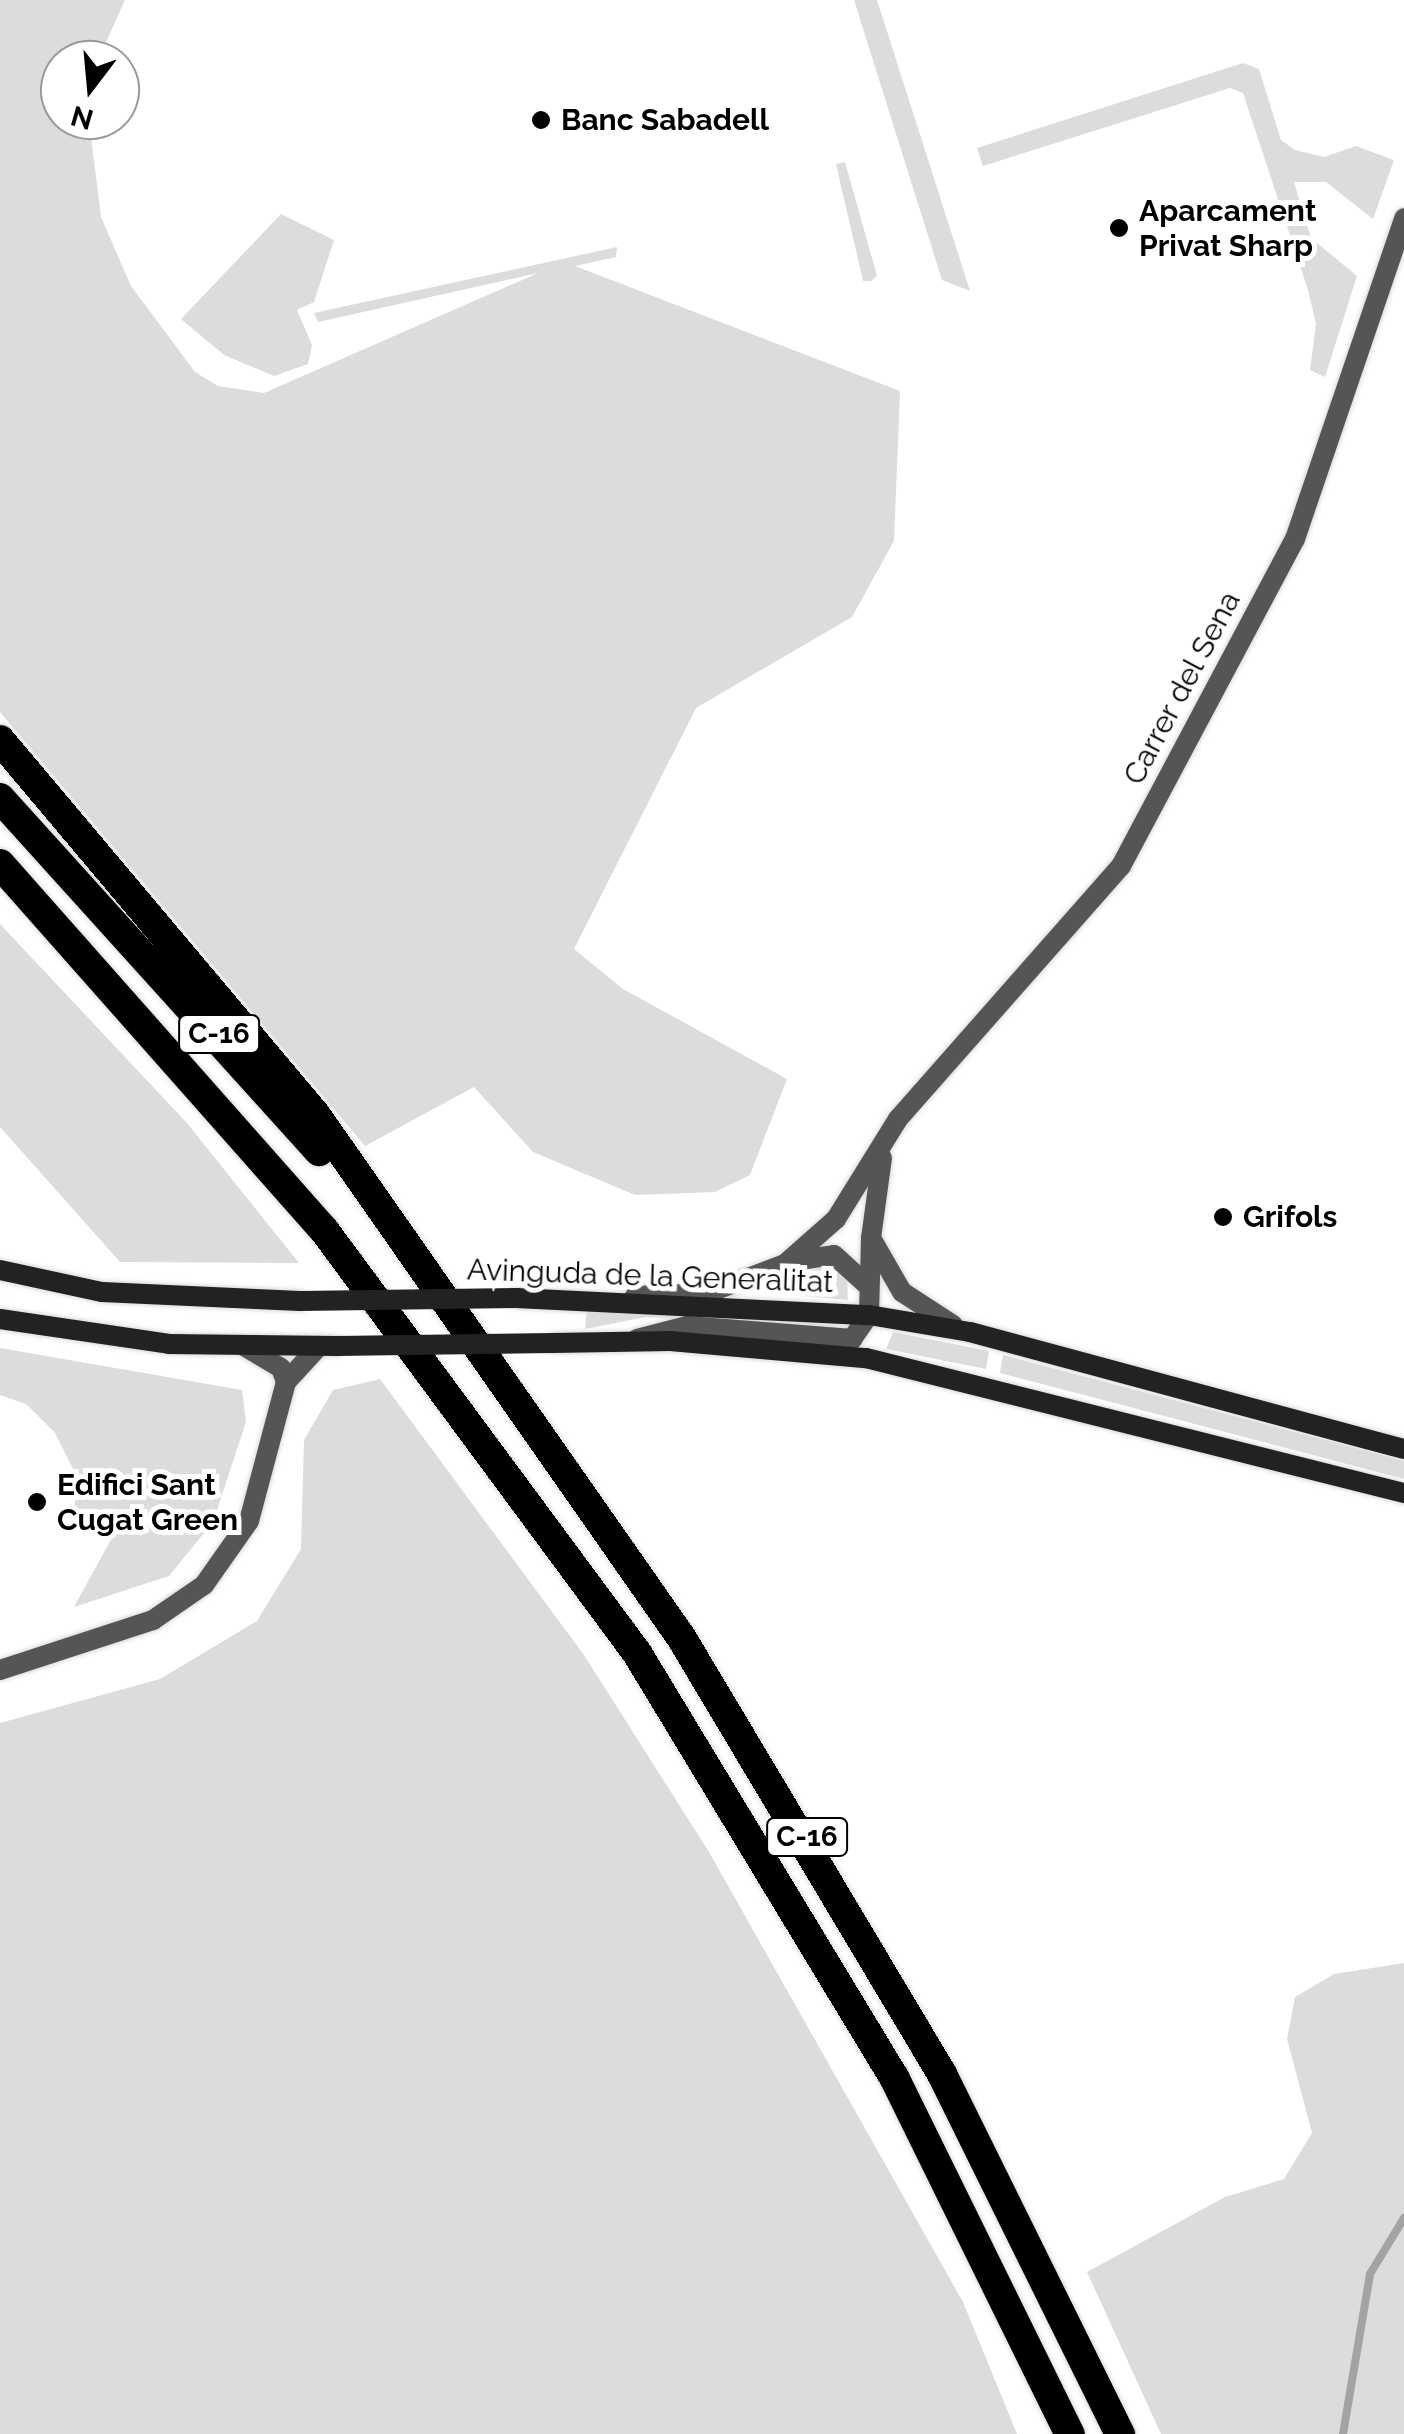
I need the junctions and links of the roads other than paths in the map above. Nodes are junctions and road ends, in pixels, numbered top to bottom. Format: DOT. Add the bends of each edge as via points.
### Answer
graph roads {
  1 [pos="1404,218"];
  2 [pos="0,740"];
  3 [pos="0,798"];
  4 [pos="0,864"];
  5 [pos="898,1119"];
  6 [pos="871,1238"];
  7 [pos="785,1264"];
  8 [pos="0,1270"];
  9 [pos="426,1281"];
  10 [pos="866,1284"];
  11 [pos="580,1299"];
  12 [pos="870,1315"];
  13 [pos="0,1318"];
  14 [pos="970,1332"];
  15 [pos="630,1342"];
  16 [pos="240,1344"];
  17 [pos="327,1346"];
  18 [pos="286,1382"];
  19 [pos="1404,1449"];
  20 [pos="1404,1493"];
  21 [pos="0,1670"];
  22 [pos="1070,2434"];
  23 [pos="1120,2434"];
  1 -- 5 [label="street, Carrer del Sena" via="1300,527 1121,866"];
  2 -- 9 [label="highway" via="315,1114"];
  3 -- 9 [label="highway, C-16" via="213,1027"];
  4 -- 22 [label="highway, C-16" via="324,1230 637,1654 894,2078"];
  5 -- 6 [label="street, Carrer del Sena" via="869,1208"];
  5 -- 7 [label="street, Carrer del Sena" via="836,1219"];
  6 -- 10 [label="street, Carrer del Sena"];
  6 -- 14 [label="street" via="902,1292"];
  7 -- 10 [label="street, Carrer del Sena" via="834,1255"];
  7 -- 11 [label="street, Carrer del Sena" via="708,1293"];
  8 -- 11 [label="street, Avinguda de la Generalitat, bridge" via="102,1292 300,1301"];
  9 -- 23 [label="highway, C-16" via="630,1562 816,1852 984,2154"];
  10 -- 12 [label="street, Carrer del Sena"];
  11 -- 12 [label="street, Avinguda de la Generalitat"];
  12 -- 14 [label="street, Avinguda de la Generalitat"];
  12 -- 15 [label="street" via="852,1339 687,1326"];
  13 -- 16 [label="street" via="88,1336"];
  14 -- 19 [label="street, Avinguda de la Generalitat"];
  15 -- 17 [label="street, bridge"];
  15 -- 20 [label="street" via="866,1358"];
  16 -- 17 [label="street"];
  16 -- 18 [label="street" via="281,1368"];
  17 -- 18 [label="street"];
  18 -- 21 [label="street" via="249,1521 204,1585 154,1620"];
}
